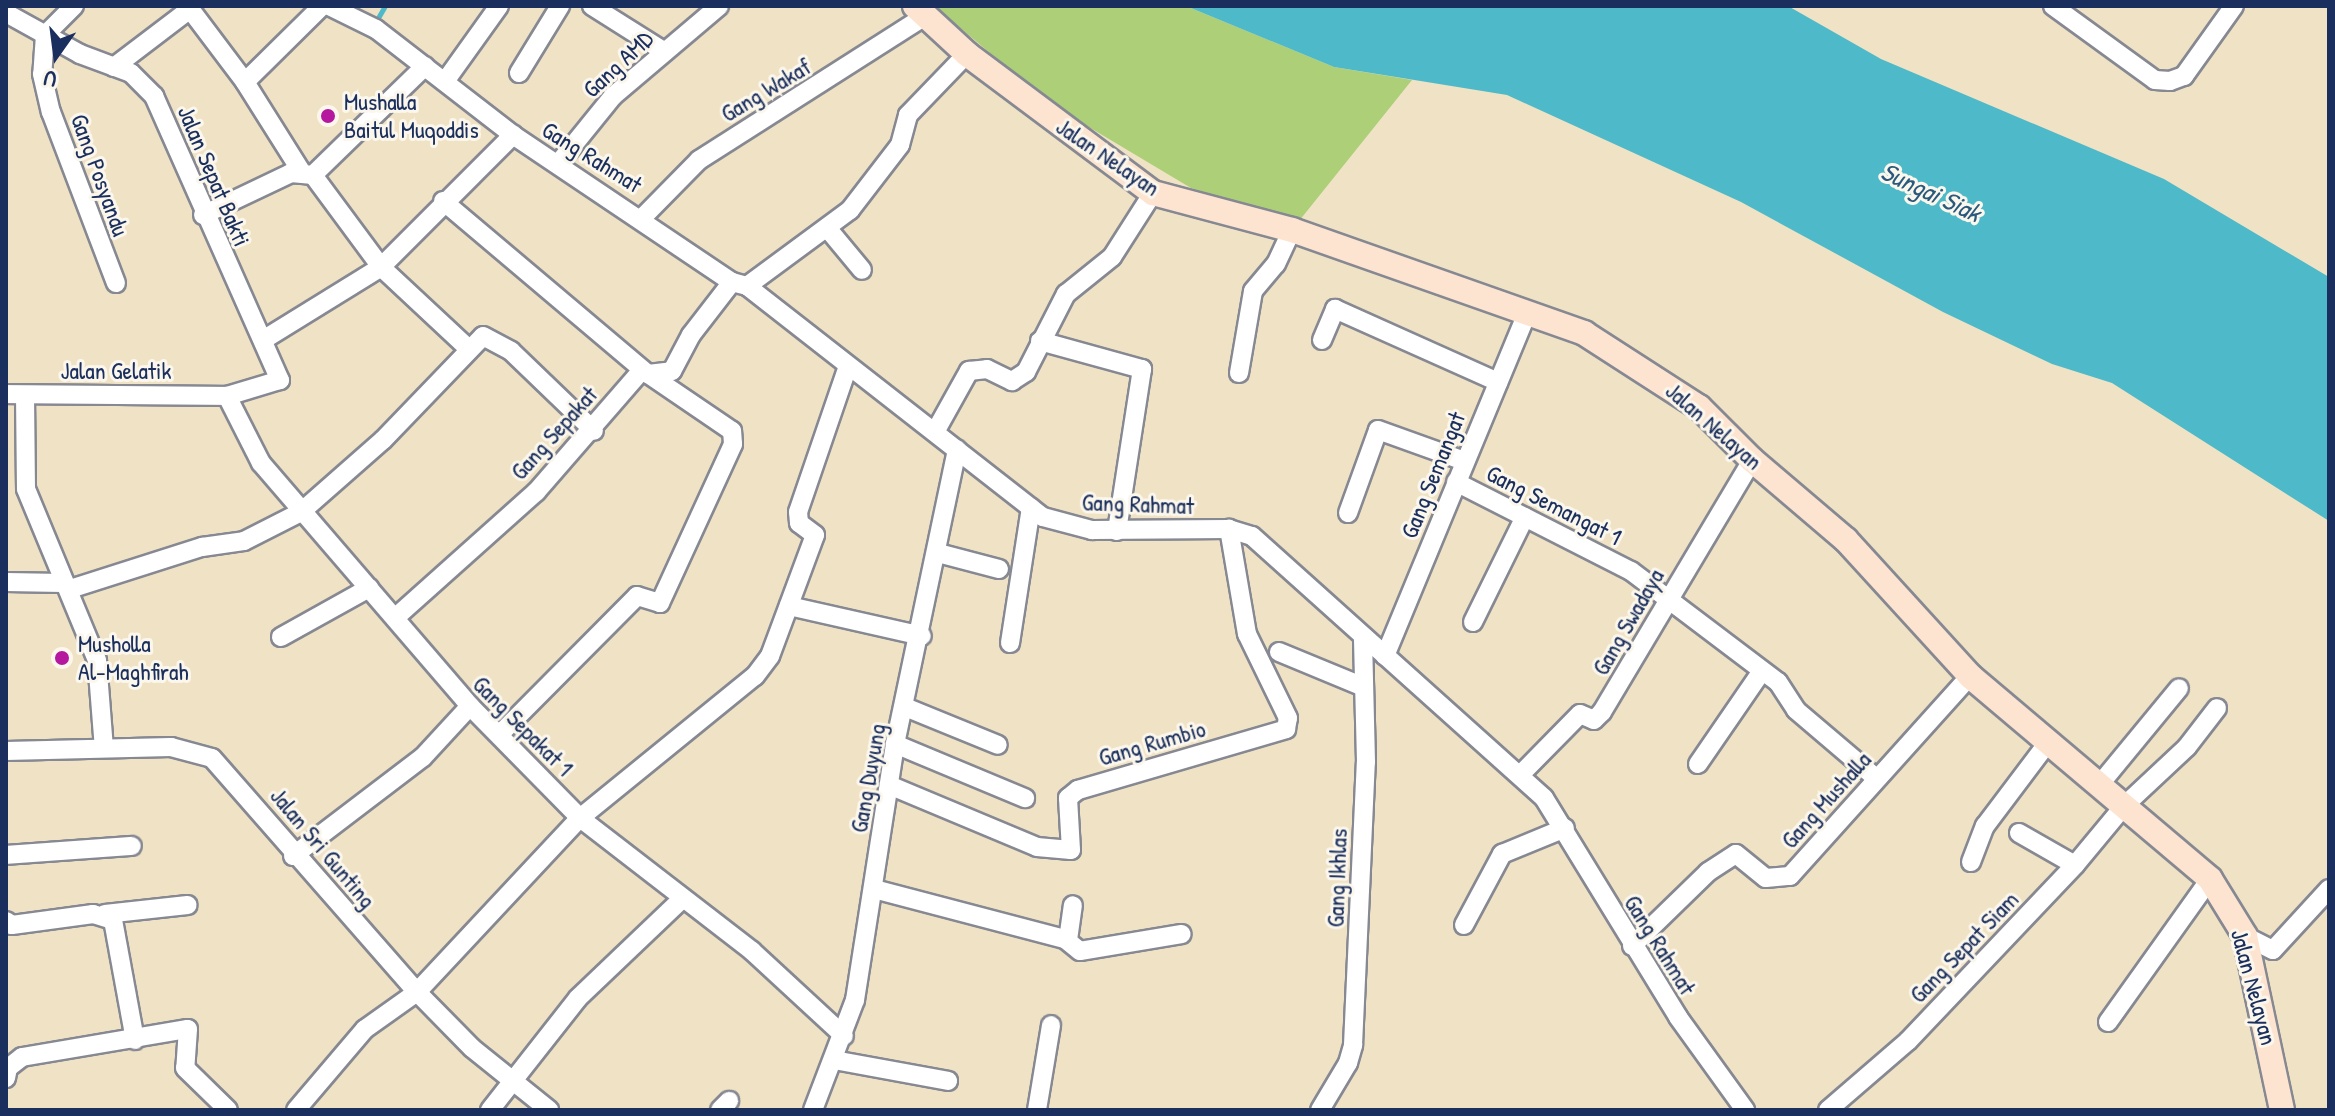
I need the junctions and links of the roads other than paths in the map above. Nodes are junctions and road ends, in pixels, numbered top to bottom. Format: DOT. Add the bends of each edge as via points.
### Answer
graph roads {
  1 [pos="74,6"];
  2 [pos="322,6"];
  3 [pos="329,6"];
  4 [pos="499,6"];
  5 [pos="560,6"];
  6 [pos="592,6"];
  7 [pos="719,6"];
  8 [pos="2053,6"];
  9 [pos="2234,6"];
  10 [pos="920,11"];
  11 [pos="6,13"];
  12 [pos="45,35"];
  13 [pos="665,52"];
  14 [pos="967,54"];
  15 [pos="425,66"];
  16 [pos="114,67"];
  17 [pos="519,73"];
  18 [pos="446,80"];
  19 [pos="245,82"];
  20 [pos="513,135"];
  21 [pos="558,164"];
  22 [pos="307,173"];
  23 [pos="1153,193"];
  24 [pos="443,201"];
  25 [pos="203,215"];
  26 [pos="643,217"];
  27 [pos="828,229"];
  28 [pos="1292,230"];
  29 [pos="381,267"];
  30 [pos="862,270"];
  31 [pos="116,283"];
  32 [pos="740,284"];
  33 [pos="1527,313"];
  34 [pos="263,340"];
  35 [pos="1322,340"];
  36 [pos="1040,341"];
  37 [pos="469,349"];
  38 [pos="848,366"];
  39 [pos="644,373"];
  40 [pos="1239,373"];
  41 [pos="1498,382"];
  42 [pos="15,395"];
  43 [pos="227,396"];
  44 [pos="594,431"];
  45 [pos="935,432"];
  46 [pos="957,449"];
  47 [pos="1752,460"];
  48 [pos="1464,461"];
  49 [pos="1456,482"];
  50 [pos="1031,508"];
  51 [pos="301,512"];
  52 [pos="1348,513"];
  53 [pos="1525,517"];
  54 [pos="1229,529"];
  55 [pos="1117,531"];
  56 [pos="938,553"];
  57 [pos="999,569"];
  58 [pos="6,582"];
  59 [pos="66,586"];
  60 [pos="369,588"];
  61 [pos="1668,601"];
  62 [pos="789,606"];
  63 [pos="396,617"];
  64 [pos="1473,622"];
  65 [pos="922,636"];
  66 [pos="281,637"];
  67 [pos="1363,639"];
  68 [pos="1010,643"];
  69 [pos="1279,652"];
  70 [pos="1385,656"];
  71 [pos="1762,671"];
  72 [pos="1970,676"];
  73 [pos="1364,687"];
  74 [pos="2179,688"];
  75 [pos="470,706"];
  76 [pos="905,707"];
  77 [pos="2217,708"];
  78 [pos="501,733"];
  79 [pos="2049,741"];
  80 [pos="895,744"];
  81 [pos="998,745"];
  82 [pos="104,748"];
  83 [pos="6,751"];
  84 [pos="1698,764"];
  85 [pos="1521,774"];
  86 [pos="1877,779"];
  87 [pos="2100,784"];
  88 [pos="889,785"];
  89 [pos="1025,798"];
  90 [pos="2124,806"];
  91 [pos="580,818"];
  92 [pos="1565,828"];
  93 [pos="2019,833"];
  94 [pos="132,846"];
  95 [pos="6,855"];
  96 [pos="293,856"];
  97 [pos="1971,862"];
  98 [pos="2075,865"];
  99 [pos="2210,879"];
  100 [pos="874,889"];
  101 [pos="2329,889"];
  102 [pos="681,900"];
  103 [pos="188,905"];
  104 [pos="1073,905"];
  105 [pos="105,914"];
  106 [pos="6,921"];
  107 [pos="1464,925"];
  108 [pos="1182,934"];
  109 [pos="2245,936"];
  110 [pos="1068,940"];
  111 [pos="1632,946"];
  112 [pos="417,992"];
  113 [pos="2108,1022"];
  114 [pos="1051,1025"];
  115 [pos="844,1036"];
  116 [pos="135,1040"];
  117 [pos="834,1060"];
  118 [pos="6,1078"];
  119 [pos="511,1081"];
  120 [pos="948,1081"];
  121 [pos="228,1110"];
  122 [pos="296,1110"];
  123 [pos="490,1110"];
  124 [pos="549,1110"];
  125 [pos="813,1110"];
  126 [pos="1037,1110"];
  127 [pos="1320,1110"];
  128 [pos="1745,1110"];
  129 [pos="1828,1110"];
  130 [pos="2282,1110"];
  1 -- 12 [label="street"];
  2 -- 19 [label="street"];
  3 -- 15 [label="street, Gang Rahmat" via="376,29"];
  4 -- 18 [label="street"];
  5 -- 17 [label="street"];
  6 -- 13 [label="street"];
  7 -- 13 [label="street, Gang AMD"];
  8 -- 9 [label="street" via="2155,80 2170,81 2184,76"];
  10 -- 14 [label="main road, Jalan Nelayan"];
  10 -- 26 [label="street, Gang Wakaf" via="699,160"];
  11 -- 12 [label="street, Jalan Sepat Bakti"];
  12 -- 16 [label="street, Jalan Sepat Bakti"];
  12 -- 31 [label="street, Gang Posyandu" via="42,74 51,112"];
  13 -- 21 [label="street, Gang AMD" via="613,96"];
  14 -- 23 [label="main road, Jalan Nelayan"];
  14 -- 27 [label="street, Gang Sepakat" via="908,115 900,145 850,210"];
  15 -- 18 [label="street, Gang Rahmat"];
  15 -- 22 [label="street"];
  16 -- 19 [label="street" via="190,9"];
  16 -- 25 [label="street, Jalan Sepat Bakti" via="131,73 154,96"];
  18 -- 20 [label="street, Gang Rahmat"];
  19 -- 22 [label="street"];
  20 -- 21 [label="street, Gang Rahmat"];
  20 -- 24 [label="street"];
  21 -- 26 [label="street, Gang Rahmat"];
  22 -- 25 [label="street"];
  22 -- 29 [label="street"];
  23 -- 28 [label="main road, Jalan Nelayan"];
  23 -- 36 [label="street" via="1112,257 1066,294"];
  24 -- 29 [label="street"];
  24 -- 39 [label="street"];
  25 -- 34 [label="street, Jalan Sepat Bakti"];
  26 -- 32 [label="street, Gang Rahmat"];
  27 -- 30 [label="street"];
  27 -- 32 [label="street, Gang Sepakat"];
  28 -- 33 [label="main road, Jalan Nelayan"];
  28 -- 40 [label="street" via="1276,264 1253,291"];
  29 -- 34 [label="street"];
  29 -- 37 [label="street"];
  32 -- 38 [label="street, Gang Rahmat"];
  32 -- 39 [label="street, Gang Sepakat" via="691,335 672,371"];
  33 -- 41 [label="street, Gang Semangat"];
  33 -- 47 [label="main road, Jalan Nelayan" via="1614,348 1699,407"];
  34 -- 43 [label="street, Jalan Sepat Bakti" via="280,380"];
  35 -- 41 [label="street" via="1335,309"];
  36 -- 45 [label="street" via="1019,379 987,369 969,371"];
  36 -- 55 [label="street" via="1142,369"];
  37 -- 44 [label="street" via="483,336 491,337"];
  37 -- 51 [label="street" via="383,440"];
  38 -- 45 [label="street, Gang Rahmat"];
  38 -- 62 [label="street" via="798,512 799,523 815,535"];
  39 -- 44 [label="street, Gang Sepakat"];
  39 -- 78 [label="street" via="732,431 733,444 660,603 637,596"];
  41 -- 48 [label="street, Gang Semangat"];
  42 -- 43 [label="street, Jalan Gelatik"];
  42 -- 59 [label="street" via="26,489"];
  43 -- 51 [label="street, Gang Sepakat 1" via="247,443"];
  44 -- 63 [label="street, Gang Sepakat" via="536,492"];
  45 -- 46 [label="street, Gang Rahmat"];
  46 -- 50 [label="street, Gang Rahmat"];
  46 -- 56 [label="street, Gang Duyung"];
  47 -- 61 [label="street, Gang Swadaya"];
  47 -- 72 [label="main road, Jalan Nelayan" via="1846,540"];
  48 -- 49 [label="street, Gang Semangat"];
  48 -- 52 [label="street" via="1378,430"];
  49 -- 53 [label="street, Gang Semangat 1"];
  49 -- 70 [label="street, Gang Semangat"];
  50 -- 55 [label="street, Gang Rahmat" via="1057,523"];
  50 -- 68 [label="street"];
  51 -- 59 [label="street" via="244,541 202,547"];
  51 -- 60 [label="street, Gang Sepakat 1"];
  53 -- 61 [label="street, Gang Semangat 1" via="1631,571"];
  53 -- 64 [label="street"];
  54 -- 55 [label="street, Gang Rahmat"];
  54 -- 67 [label="street, Gang Rahmat" via="1252,536"];
  54 -- 88 [label="street, Gang Rumbio" via="1247,634 1288,718 1286,729 1078,790 1068,798 1071,850 1037,847"];
  56 -- 57 [label="street"];
  56 -- 65 [label="street, Gang Duyung"];
  58 -- 59 [label="street"];
  59 -- 82 [label="street" via="97,660"];
  60 -- 63 [label="street, Gang Sepakat 1"];
  60 -- 66 [label="street"];
  61 -- 71 [label="street, Gang Semangat 1"];
  61 -- 85 [label="street, Gang Swadaya" via="1599,716 1594,720 1580,714"];
  62 -- 65 [label="street"];
  62 -- 91 [label="street" via="770,656 755,676"];
  63 -- 75 [label="street, Gang Sepakat 1" via="422,657"];
  65 -- 76 [label="street, Gang Duyung"];
  67 -- 70 [label="street, Gang Rahmat"];
  67 -- 73 [label="street, Gang Ikhlas"];
  69 -- 73 [label="street"];
  70 -- 85 [label="street, Gang Rahmat"];
  71 -- 84 [label="street"];
  71 -- 86 [label="street, Gang Semangat 1" via="1788,691 1796,710"];
  72 -- 79 [label="main road, Jalan Nelayan"];
  72 -- 86 [label="street, Gang Mushalla"];
  73 -- 127 [label="street, Gang Ikhlas" via="1366,762 1353,1045"];
  74 -- 87 [label="street"];
  75 -- 78 [label="street, Gang Sepakat 1"];
  75 -- 96 [label="street" via="412,766"];
  76 -- 80 [label="street, Gang Duyung"];
  76 -- 81 [label="street"];
  77 -- 90 [label="street, Gang Sepat Siam" via="2187,747"];
  78 -- 91 [label="street, Gang Sepakat 1"];
  79 -- 87 [label="main road, Jalan Nelayan"];
  79 -- 97 [label="street" via="1985,826"];
  80 -- 88 [label="street, Gang Duyung"];
  80 -- 89 [label="street"];
  82 -- 83 [label="street, Jalan Sri Gunting"];
  82 -- 96 [label="street, Jalan Sri Gunting" via="171,747 212,758"];
  85 -- 92 [label="street, Gang Rahmat"];
  86 -- 111 [label="street, Gang Mushalla" via="1790,876 1766,878 1736,854 1708,872"];
  87 -- 90 [label="main road, Jalan Nelayan"];
  88 -- 100 [label="street, Gang Duyung"];
  90 -- 98 [label="street, Gang Sepat Siam"];
  90 -- 99 [label="main road, Jalan Nelayan"];
  91 -- 102 [label="street, Gang Sepakat 1"];
  91 -- 112 [label="street"];
  92 -- 107 [label="street" via="1502,854"];
  92 -- 111 [label="street, Gang Rahmat"];
  93 -- 98 [label="street"];
  94 -- 95 [label="street"];
  96 -- 112 [label="street, Jalan Sri Gunting"];
  98 -- 129 [label="street, Gang Sepat Siam" via="1908,1041"];
  99 -- 109 [label="main road, Jalan Nelayan"];
  99 -- 113 [label="street"];
  100 -- 110 [label="street"];
  100 -- 115 [label="street, Gang Duyung"];
  101 -- 109 [label="street" via="2273,950"];
  102 -- 115 [label="street, Gang Sepakat 1" via="783,977"];
  102 -- 119 [label="street" via="578,998"];
  103 -- 105 [label="street"];
  104 -- 110 [label="street"];
  105 -- 106 [label="street" via="12,925"];
  105 -- 116 [label="street" via="113,920"];
  108 -- 110 [label="street" via="1080,951"];
  109 -- 130 [label="main road, Jalan Nelayan"];
  111 -- 128 [label="street, Gang Rahmat"];
  112 -- 119 [label="street, Jalan Sri Gunting"];
  112 -- 122 [label="street" via="365,1029"];
  114 -- 126 [label="street"];
  115 -- 117 [label="street, Gang Duyung"];
  116 -- 118 [label="street" via="22,1057 8,1068"];
  116 -- 121 [label="street" via="188,1029 185,1068"];
  117 -- 120 [label="street"];
  117 -- 125 [label="street, Gang Duyung"];
  119 -- 123 [label="street"];
  119 -- 124 [label="street, Jalan Sri Gunting"];
}
